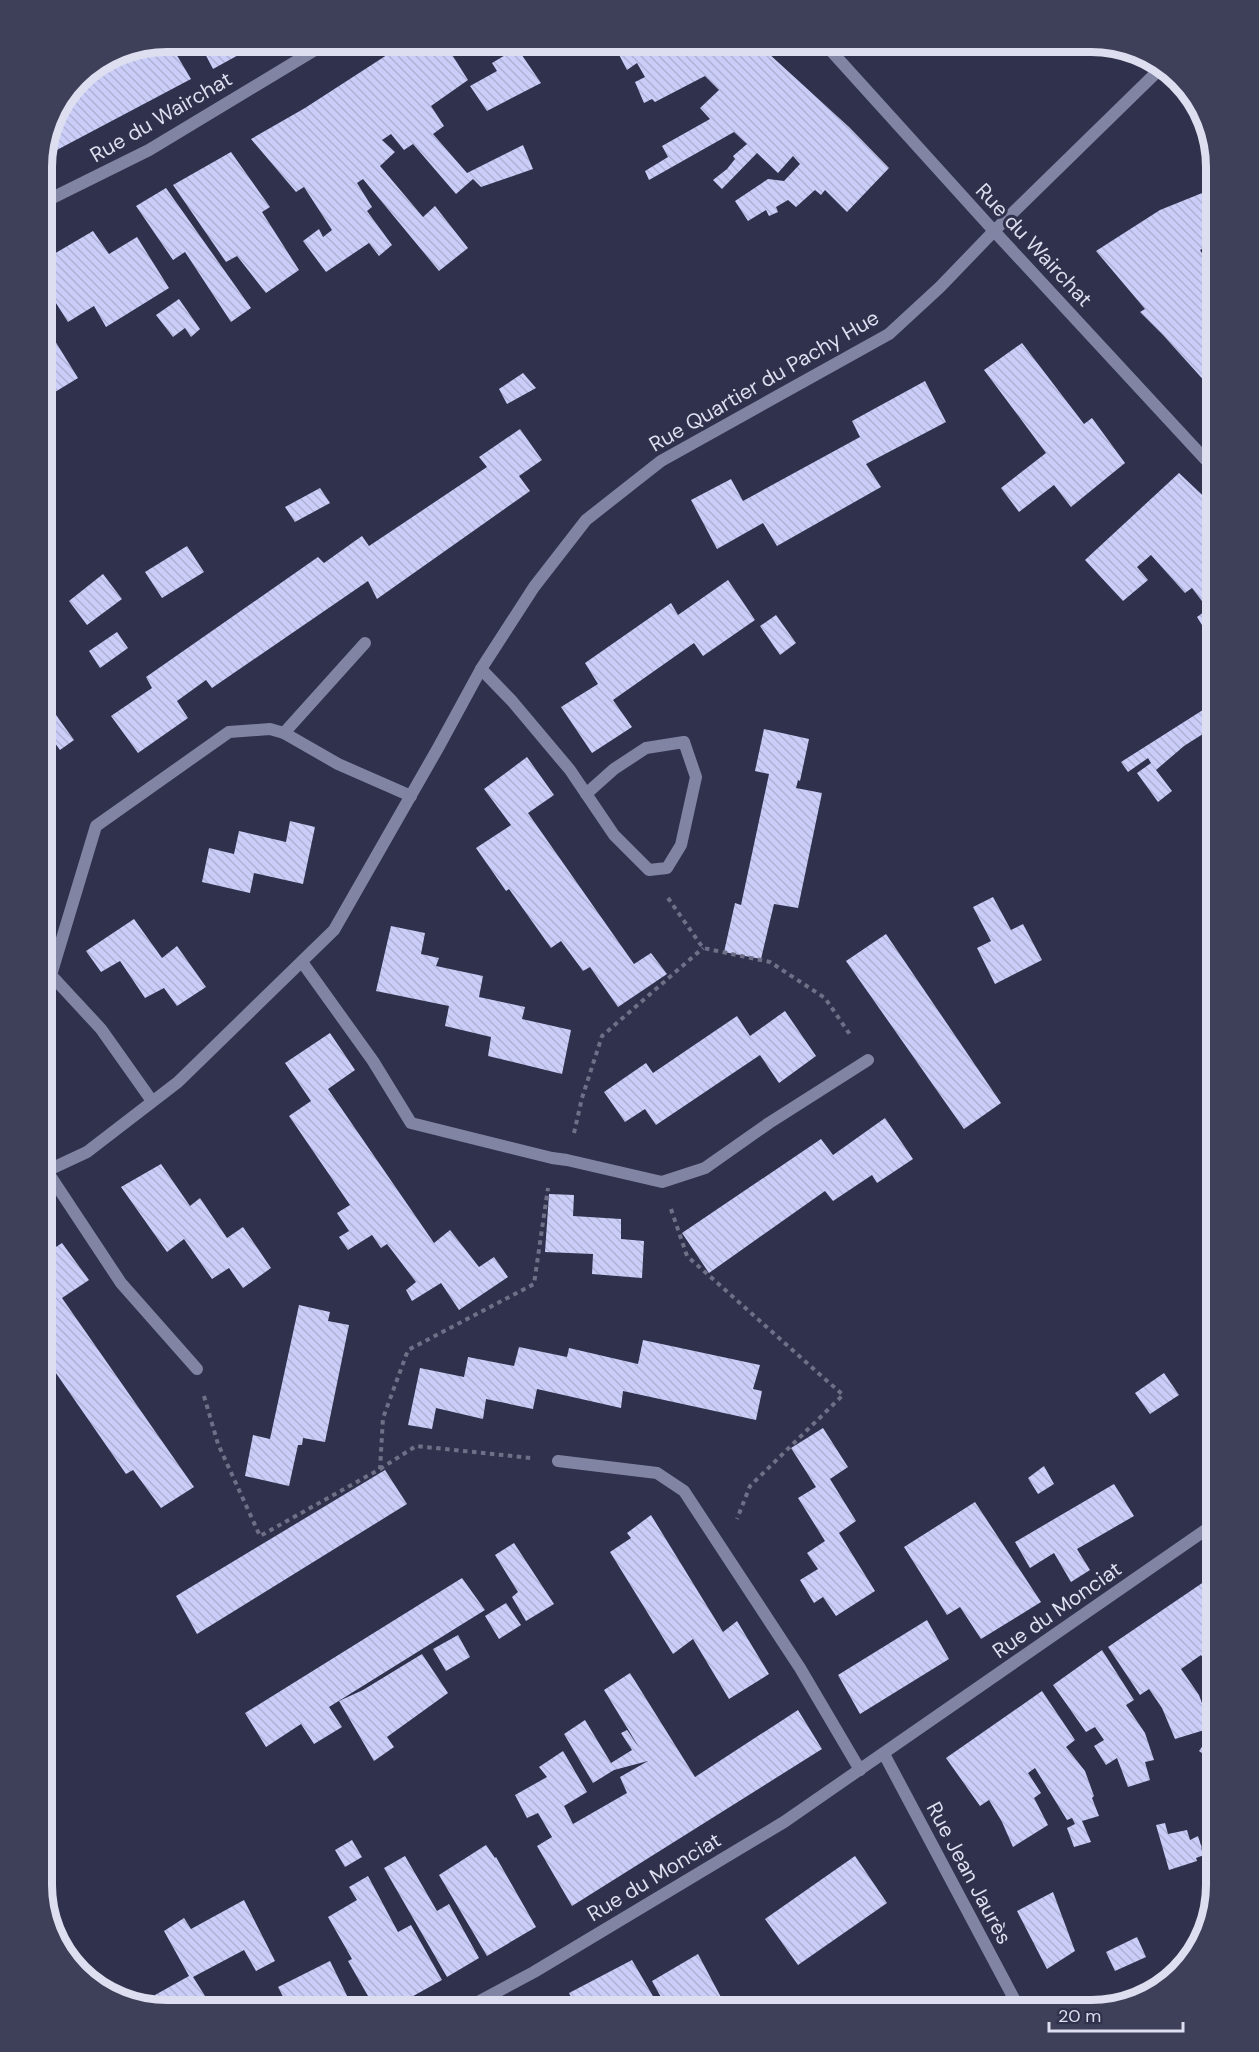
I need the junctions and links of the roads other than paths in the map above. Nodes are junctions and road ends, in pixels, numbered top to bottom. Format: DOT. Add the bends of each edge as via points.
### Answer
graph roads {
  1 [pos="311,52"];
  2 [pos="833,53"];
  3 [pos="1156,73"];
  4 [pos="53,198"];
  5 [pos="994,231"];
  6 [pos="1207,461"];
  7 [pos="365,643"];
  8 [pos="481,669"];
  9 [pos="284,733"];
  10 [pos="586,794"];
  11 [pos="411,796"];
  12 [pos="53,955"];
  13 [pos="302,962"];
  14 [pos="53,981"];
  15 [pos="868,1060"];
  16 [pos="152,1101"];
  17 [pos="52,1168"];
  18 [pos="52,1184"];
  19 [pos="196,1369"];
  20 [pos="558,1461"];
  21 [pos="1207,1529"];
  22 [pos="884,1754"];
  23 [pos="860,1770"];
  24 [pos="483,1999"];
  25 [pos="1015,2000"];
  1 -- 4 [label="street, Rue du Wairchat" via="150,150"];
  2 -- 5 [label="street, Rue du Wairchat"];
  3 -- 5 [label="street, Rue Quartier du Pachy Hue"];
  5 -- 6 [label="street, Rue du Wairchat"];
  5 -- 8 [label="street, Rue Quartier du Pachy Hue" via="889,334 661,461 586,520 534,587"];
  7 -- 9 [label="street"];
  8 -- 10 [label="street" via="570,770"];
  8 -- 11 [label="street, Rue Quartier du Pachy Hue"];
  9 -- 11 [label="street" via="338,764"];
  9 -- 12 [label="street" via="270,729 228,732 96,826"];
  10 -- 10 [label="street" via="614,835 649,870 667,868 681,845 696,777 684,742 646,748 614,768"];
  11 -- 13 [label="street, Rue Quartier du Pachy Hue" via="334,930"];
  13 -- 15 [label="street" via="373,1061 411,1123 662,1182 705,1168"];
  13 -- 16 [label="street, Rue Quartier du Pachy Hue" via="178,1082"];
  14 -- 16 [label="street" via="101,1029"];
  16 -- 17 [label="street, Rue Quartier du Pachy Hue" via="87,1152"];
  18 -- 19 [label="street, Rue Quartier du Pachy Hue" via="121,1283"];
  20 -- 23 [label="street" via="657,1473 684,1491 800,1668"];
  21 -- 22 [label="street, Rue du Monciat"];
  22 -- 23 [label="street, Rue du Monciat"];
  22 -- 25 [label="street, Rue Jean Jaurès"];
  23 -- 24 [label="street, Rue du Monciat" via="774,1828"];
}
